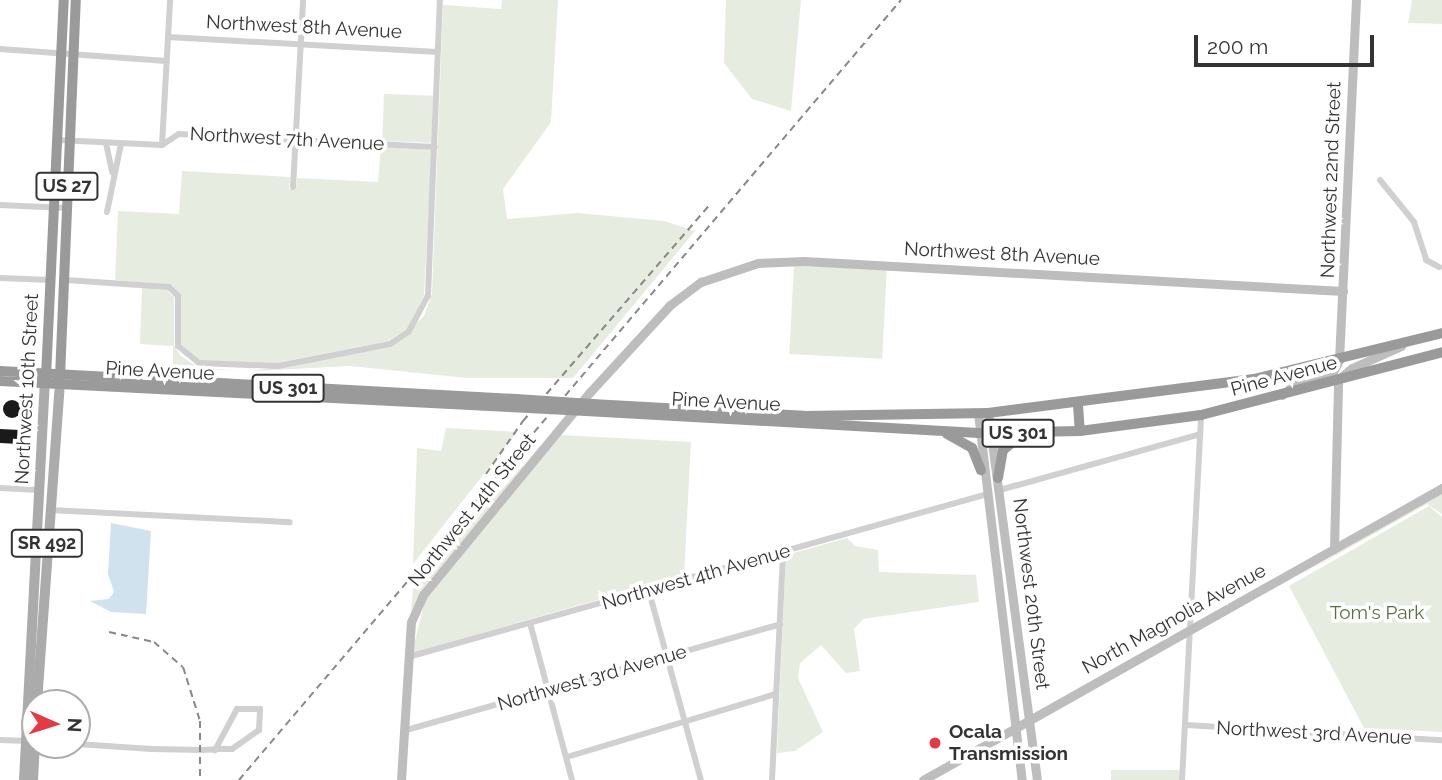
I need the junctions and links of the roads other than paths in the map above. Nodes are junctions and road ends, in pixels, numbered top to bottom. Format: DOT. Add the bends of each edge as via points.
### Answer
graph roads {
  1 [pos="64,0"];
  2 [pos="76,0"];
  3 [pos="170,0"];
  4 [pos="303,0"];
  5 [pos="440,0"];
  6 [pos="1356,0"];
  7 [pos="168,37"];
  8 [pos="302,44"];
  9 [pos="0,49"];
  10 [pos="438,52"];
  11 [pos="68,54"];
  12 [pos="167,61"];
  13 [pos="296,138"];
  14 [pos="63,140"];
  15 [pos="106,143"];
  16 [pos="121,144"];
  17 [pos="162,145"];
  18 [pos="435,148"];
  19 [pos="113,177"];
  20 [pos="1380,180"];
  21 [pos="293,187"];
  22 [pos="0,205"];
  23 [pos="60,208"];
  24 [pos="107,212"];
  25 [pos="1439,267"];
  26 [pos="0,278"];
  27 [pos="51,280"];
  28 [pos="66,280"];
  29 [pos="1343,291"];
  30 [pos="670,305"];
  31 [pos="1442,333"];
  32 [pos="1408,343"];
  33 [pos="1442,352"];
  34 [pos="1339,360"];
  35 [pos="0,371"];
  36 [pos="46,377"];
  37 [pos="60,378"];
  38 [pos="1338,380"];
  39 [pos="0,381"];
  40 [pos="1282,395"];
  41 [pos="1078,405"];
  42 [pos="983,413"];
  43 [pos="1201,415"];
  44 [pos="863,422"];
  45 [pos="1080,430"];
  46 [pos="942,431"];
  47 [pos="984,433"];
  48 [pos="1024,433"];
  49 [pos="1200,434"];
  50 [pos="981,470"];
  51 [pos="999,484"];
  52 [pos="0,488"];
  53 [pos="1442,488"];
  54 [pos="39,490"];
  55 [pos="984,495"];
  56 [pos="50,510"];
  57 [pos="290,522"];
  58 [pos="989,540"];
  59 [pos="1334,549"];
  60 [pos="783,553"];
  61 [pos="1009,563"];
  62 [pos="648,588"];
  63 [pos="530,623"];
  64 [pos="780,624"];
  65 [pos="1190,629"];
  66 [pos="408,657"];
  67 [pos="668,657"];
  68 [pos="33,689"];
  69 [pos="38,689"];
  70 [pos="547,690"];
  71 [pos="776,694"];
  72 [pos="1030,720"];
  73 [pos="687,721"];
  74 [pos="1185,726"];
  75 [pos="1014,729"];
  76 [pos="403,731"];
  77 [pos="0,740"];
  78 [pos="1442,740"];
  79 [pos="21,741"];
  80 [pos="91,745"];
  81 [pos="215,750"];
  82 [pos="567,757"];
  83 [pos="28,759"];
  84 [pos="32,759"];
  85 [pos="23,780"];
  86 [pos="33,780"];
  87 [pos="401,780"];
  88 [pos="572,780"];
  89 [pos="701,780"];
  90 [pos="772,780"];
  91 [pos="923,780"];
  92 [pos="1022,780"];
  93 [pos="1037,780"];
  94 [pos="1182,780"];
  1 -- 11 [label="highway, Northwest 10th Street / US 27"];
  2 -- 11 [label="highway, Northwest 10th Street / US 27"];
  3 -- 7 [label="street"];
  4 -- 8 [label="street"];
  5 -- 10 [label="street"];
  6 -- 29 [label="street, Northwest 22nd Street"];
  7 -- 8 [label="street, Northwest 8th Avenue"];
  7 -- 12 [label="street"];
  8 -- 10 [label="street, Northwest 8th Avenue"];
  8 -- 13 [label="street"];
  9 -- 11 [label="street"];
  10 -- 18 [label="street"];
  11 -- 12 [label="street"];
  11 -- 14 [label="highway, Northwest 10th Street / US 27"];
  12 -- 17 [label="street"];
  13 -- 17 [label="street, Northwest 7th Avenue" via="179,134"];
  13 -- 18 [label="street, Northwest 7th Avenue"];
  13 -- 21 [label="street"];
  14 -- 15 [label="street, Northwest 7th Avenue"];
  14 -- 23 [label="highway, Northwest 10th Street / US 27"];
  15 -- 16 [label="street, Northwest 7th Avenue"];
  15 -- 19 [label="street"];
  16 -- 17 [label="street, Northwest 7th Avenue"];
  16 -- 19 [label="street"];
  18 -- 28 [label="street" via="428,296 410,331 390,344 241,368 199,363 183,354 177,296 169,287"];
  19 -- 24 [label="street"];
  20 -- 25 [label="street" via="1414,222 1426,260"];
  22 -- 23 [label="street"];
  23 -- 27 [label="highway, Northwest 10th Street / US 27"];
  23 -- 28 [label="highway, Northwest 10th Street / US 27"];
  26 -- 27 [label="street"];
  27 -- 36 [label="highway, Northwest 10th Street / US 27"];
  28 -- 37 [label="highway, Northwest 10th Street / US 27"];
  29 -- 30 [label="street, Northwest 8th Avenue" via="777,261 722,274"];
  29 -- 34 [label="street, Northwest 22nd Street"];
  30 -- 66 [label="street, Northwest 14th Street" via="423,594 411,622"];
  31 -- 32 [label="highway, Pine Avenue / US 301"];
  32 -- 34 [label="highway, Pine Avenue / US 301"];
  32 -- 38 [label="street" via="1352,368"];
  33 -- 38 [label="highway, Pine Avenue / US 301"];
  34 -- 40 [label="street" via="1333,372 1295,384"];
  34 -- 41 [label="highway, Pine Avenue / US 301"];
  35 -- 36 [label="highway, Pine Avenue"];
  36 -- 37 [label="highway, Pine Avenue"];
  36 -- 39 [label="highway, Pine Avenue"];
  36 -- 54 [label="main road, Northwest 10th Street / SR 492"];
  37 -- 44 [label="highway, Pine Avenue / US 301, bridge"];
  37 -- 56 [label="main road, SR 492"];
  38 -- 40 [label="highway, Pine Avenue / US 301"];
  38 -- 59 [label="street"];
  40 -- 43 [label="highway, Pine Avenue / US 301"];
  41 -- 42 [label="highway, Pine Avenue / US 301"];
  41 -- 45 [label="highway"];
  42 -- 44 [label="highway, Pine Avenue / US 301"];
  42 -- 47 [label="street, Northwest 20th Street"];
  43 -- 45 [label="highway, Pine Avenue / US 301"];
  43 -- 49 [label="street"];
  44 -- 46 [label="highway, Pine Avenue / US 301"];
  45 -- 48 [label="highway, Pine Avenue / US 301"];
  46 -- 47 [label="highway, Pine Avenue / US 301"];
  46 -- 50 [label="highway" via="972,448"];
  47 -- 48 [label="highway, Pine Avenue / US 301"];
  47 -- 50 [label="street, Northwest 20th Street"];
  47 -- 51 [label="street, Northwest 20th Street"];
  48 -- 51 [label="highway" via="1003,450"];
  49 -- 51 [label="street"];
  49 -- 65 [label="street"];
  50 -- 55 [label="street, Northwest 20th Street"];
  51 -- 61 [label="street, Northwest 20th Street"];
  52 -- 54 [label="street"];
  53 -- 59 [label="street, North Magnolia Avenue"];
  54 -- 68 [label="main road, Northwest 10th Street / SR 492"];
  55 -- 58 [label="street, Northwest 20th Street"];
  55 -- 60 [label="street, Northwest 4th Avenue"];
  56 -- 57 [label="street"];
  56 -- 69 [label="main road, SR 492"];
  58 -- 61 [label="street"];
  58 -- 75 [label="street, Northwest 20th Street"];
  59 -- 65 [label="street, North Magnolia Avenue"];
  60 -- 62 [label="street, Northwest 4th Avenue"];
  60 -- 64 [label="street"];
  61 -- 72 [label="street, Northwest 20th Street"];
  62 -- 63 [label="street, Northwest 4th Avenue"];
  62 -- 67 [label="street"];
  63 -- 66 [label="street, Northwest 4th Avenue"];
  63 -- 70 [label="street"];
  64 -- 67 [label="street, Northwest 3rd Avenue"];
  64 -- 71 [label="street"];
  65 -- 72 [label="street, North Magnolia Avenue"];
  65 -- 74 [label="street"];
  66 -- 76 [label="street, Northwest 14th Street"];
  67 -- 70 [label="street, Northwest 3rd Avenue"];
  67 -- 73 [label="street"];
  70 -- 76 [label="street, Northwest 3rd Avenue"];
  70 -- 82 [label="street"];
  71 -- 73 [label="street"];
  71 -- 90 [label="street"];
  72 -- 75 [label="street, North Magnolia Avenue"];
  72 -- 93 [label="street, Northwest 20th Street"];
  73 -- 82 [label="street"];
  73 -- 89 [label="street"];
  74 -- 78 [label="street, Northwest 3rd Avenue"];
  74 -- 94 [label="street"];
  75 -- 91 [label="street, North Magnolia Avenue"];
  75 -- 92 [label="street, Northwest 20th Street"];
  76 -- 87 [label="street, Northwest 14th Street"];
  77 -- 79 [label="street"];
  80 -- 81 [label="street"];
  81 -- 81 [label="street" via="250,741 263,723 260,709 237,709"];
  82 -- 88 [label="street"];
  83 -- 85 [label="main road, Northwest 10th Street / SR 492"];
  84 -- 86 [label="main road, SR 492"];
}
